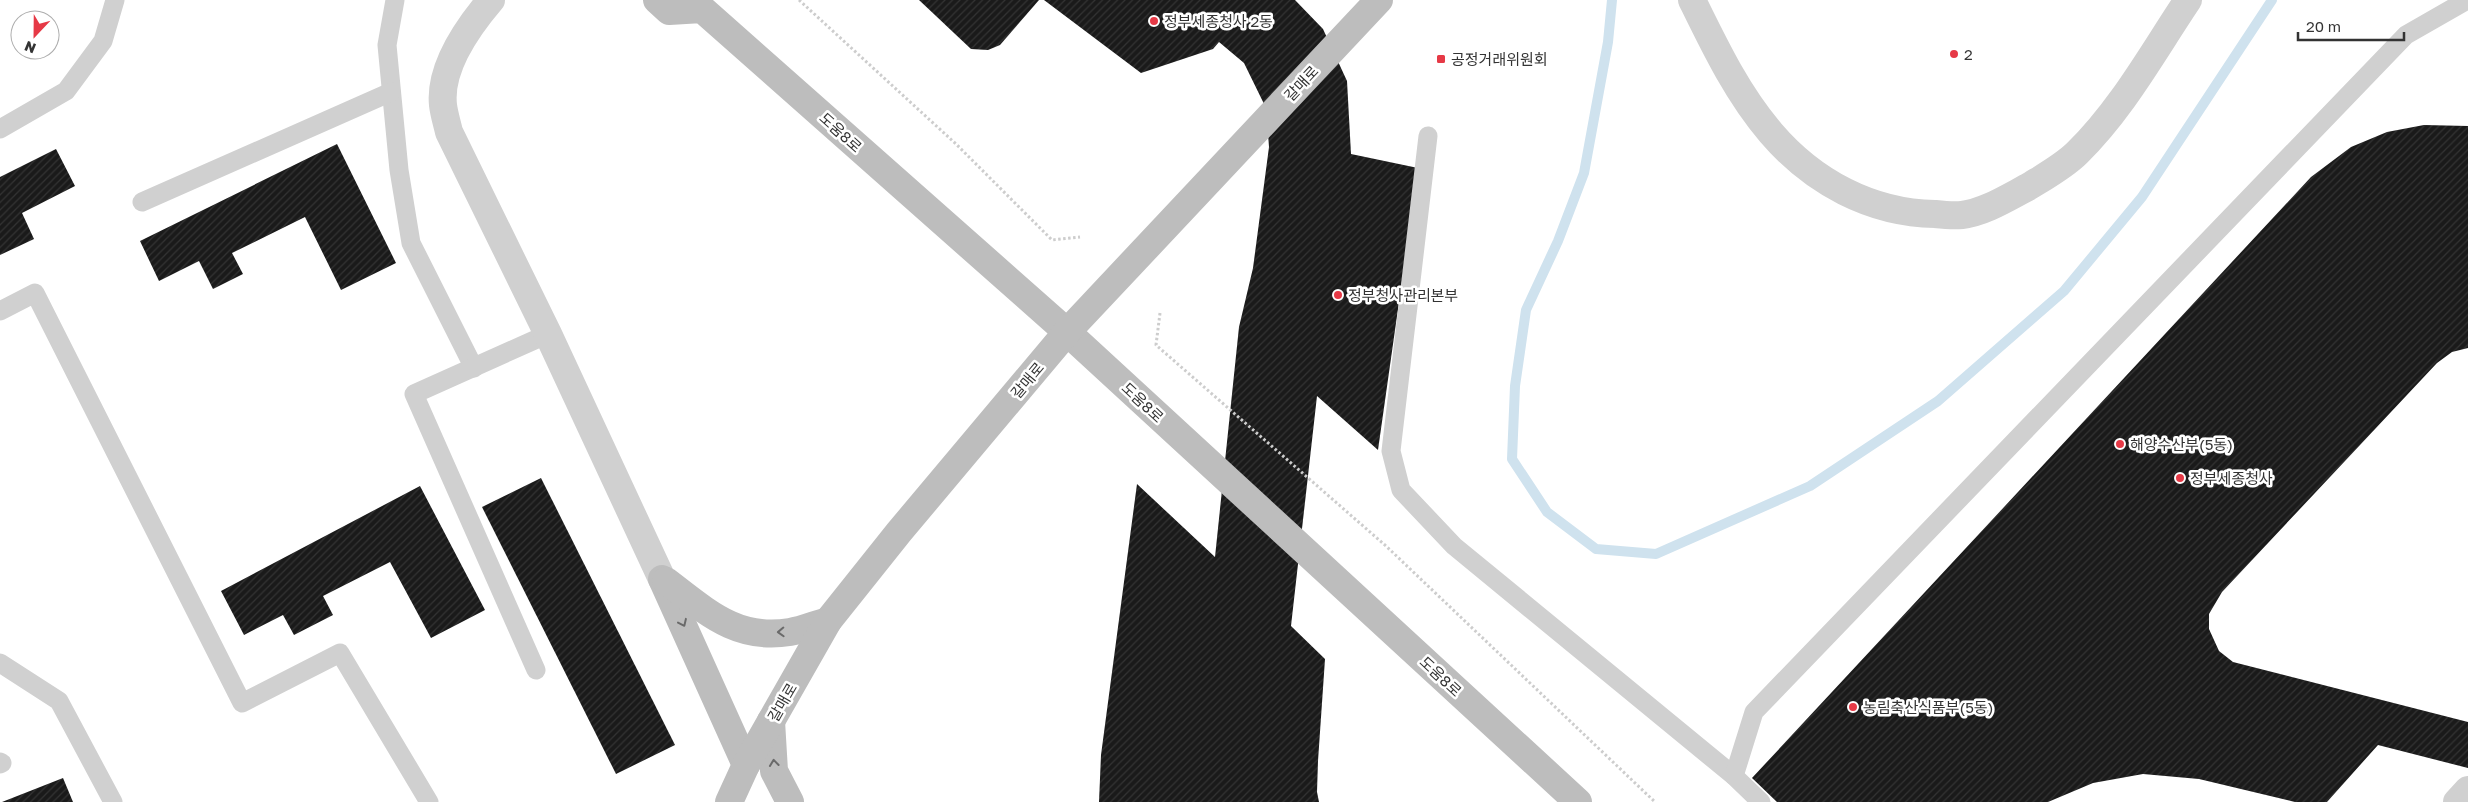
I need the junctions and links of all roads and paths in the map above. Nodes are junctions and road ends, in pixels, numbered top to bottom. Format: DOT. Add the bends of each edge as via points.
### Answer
graph roads {
  1 [pos="115,0"];
  2 [pos="395,0"];
  3 [pos="492,0"];
  4 [pos="657,0"];
  5 [pos="799,0"];
  6 [pos="1379,0"];
  7 [pos="1692,0"];
  8 [pos="2188,0"];
  9 [pos="2467,0"];
  10 [pos="702,5"];
  11 [pos="391,92"];
  12 [pos="0,129"];
  13 [pos="1428,136"];
  14 [pos="142,202"];
  15 [pos="1080,237"];
  16 [pos="0,311"];
  17 [pos="1160,313"];
  18 [pos="1067,332"];
  19 [pos="548,334"];
  20 [pos="474,368"];
  21 [pos="662,579"];
  22 [pos="828,621"];
  23 [pos="0,663"];
  24 [pos="536,670"];
  25 [pos="771,721"];
  26 [pos="746,764"];
  27 [pos="1734,776"];
  28 [pos="2468,790"];
  29 [pos="113,802"];
  30 [pos="429,802"];
  31 [pos="729,802"];
  32 [pos="790,802"];
  33 [pos="1578,802"];
  34 [pos="1655,802"];
  35 [pos="1761,802"];
  36 [pos="2456,802"];
  1 -- 12 [label="lane" via="103,41 66,90"];
  2 -- 11 [label="lane" via="387,45"];
  3 -- 19 [label="street" via="478,15 456,52 444,81 443,104 449,132"];
  4 -- 10 [label="street, 도움8로" via="669,11"];
  5 -- 15 [label="path" via="956,144 1052,240"];
  6 -- 18 [label="street, 갈매로"];
  7 -- 8 [label="street" via="1743,97 1772,135 1800,161 1834,187 1874,206 1913,214 1962,215 1999,203 2076,154 2105,124"];
  9 -- 27 [label="lane" via="2406,34 1754,712"];
  10 -- 18 [label="street, 도움8로"];
  11 -- 14 [label="lane"];
  11 -- 20 [label="lane" via="411,243"];
  13 -- 27 [label="lane" via="1391,451 1401,490 1454,546"];
  16 -- 30 [label="lane" via="34,293 242,703 340,653"];
  17 -- 34 [label="path" via="1156,345 1386,546"];
  18 -- 22 [label="street, 갈매로"];
  18 -- 33 [label="street, 도움8로"];
  19 -- 20 [label="lane"];
  19 -- 21 [label="street"];
  20 -- 24 [label="lane" via="414,394"];
  22 -- 21 [label="street, one-way" via="790,632 736,629 712,616"];
  21 -- 26 [label="street, one-way"];
  22 -- 25 [label="street, 갈매로"];
  23 -- 29 [label="lane" via="59,701"];
  25 -- 26 [label="street, 갈매로"];
  32 -- 25 [label="street, one-way" via="774,771"];
  26 -- 31 [label="street, 갈매로"];
  27 -- 35 [label="lane"];
  28 -- 36 [label="street"];
}
